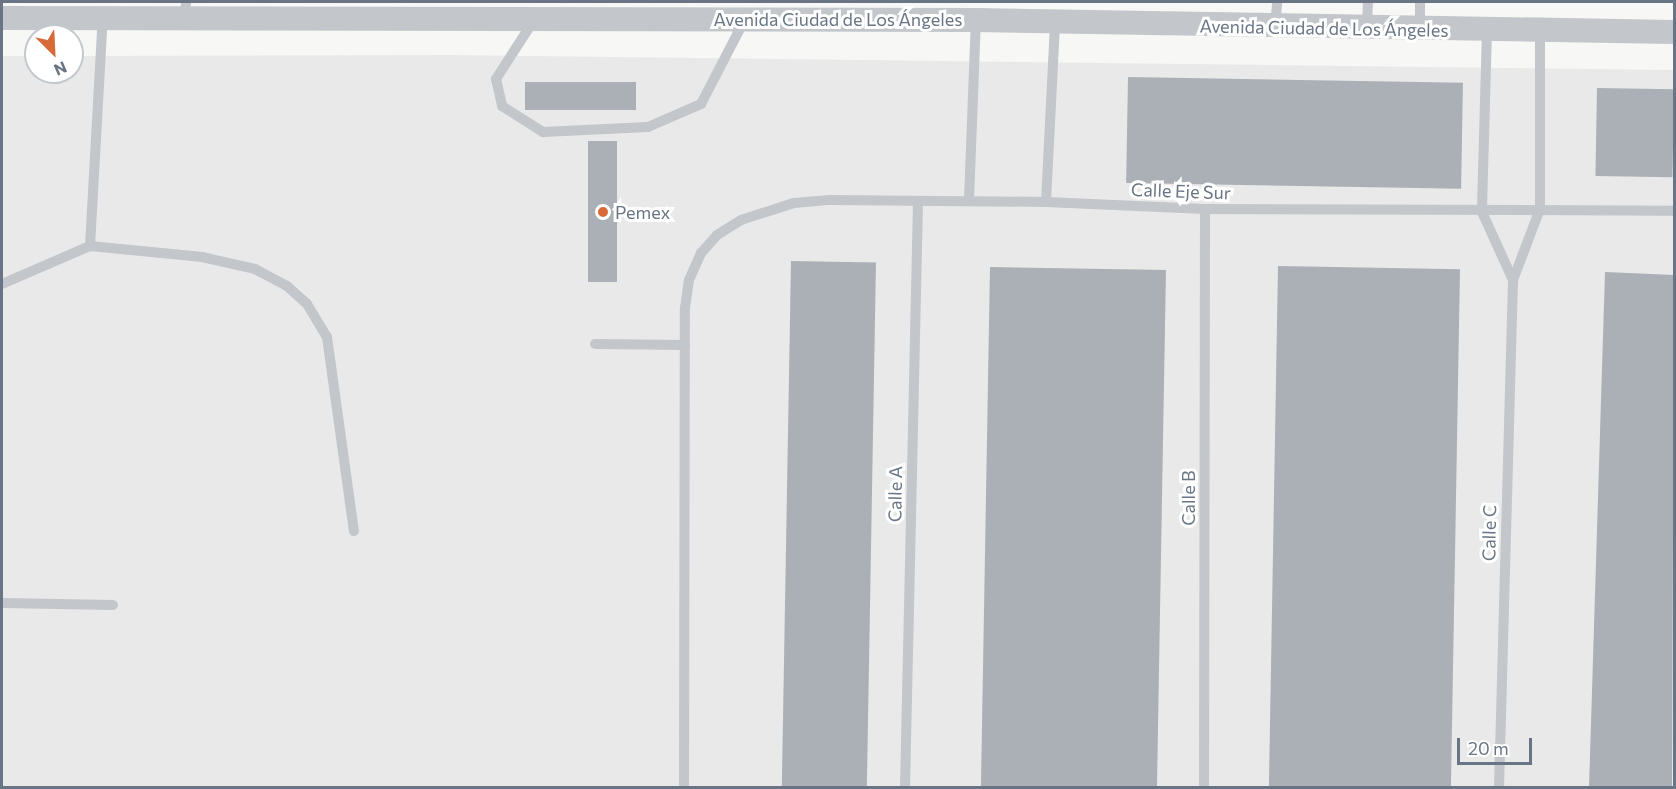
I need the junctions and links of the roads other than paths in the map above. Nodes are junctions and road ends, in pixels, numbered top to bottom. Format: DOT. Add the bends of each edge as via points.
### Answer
graph roads {
  1 [pos="1277,2"];
  2 [pos="1368,2"];
  3 [pos="1420,2"];
  4 [pos="185,9"];
  5 [pos="103,16"];
  6 [pos="2,18"];
  7 [pos="535,18"];
  8 [pos="745,19"];
  9 [pos="976,20"];
  10 [pos="1055,23"];
  11 [pos="1275,27"];
  12 [pos="1367,28"];
  13 [pos="1420,28"];
  14 [pos="1487,30"];
  15 [pos="1540,30"];
  16 [pos="1674,32"];
  17 [pos="969,200"];
  18 [pos="918,202"];
  19 [pos="1046,202"];
  20 [pos="1205,209"];
  21 [pos="1540,209"];
  22 [pos="1674,211"];
  23 [pos="1482,212"];
  24 [pos="90,246"];
  25 [pos="1513,280"];
  26 [pos="2,284"];
  27 [pos="595,344"];
  28 [pos="685,345"];
  29 [pos="354,531"];
  30 [pos="2,603"];
  31 [pos="113,605"];
  32 [pos="684,788"];
  33 [pos="905,788"];
  34 [pos="1204,788"];
  35 [pos="1499,788"];
  1 -- 11 [label="lane"];
  2 -- 12 [label="lane"];
  3 -- 13 [label="lane"];
  4 -- 5 [label="street, Avenida Ciudad de Los Ángeles"];
  4 -- 7 [label="street, Avenida Ciudad de Los Ángeles"];
  5 -- 6 [label="street, Avenida Ciudad de Los Ángeles"];
  5 -- 24 [label="lane"];
  7 -- 8 [label="street, Avenida Ciudad de Los Ángeles"];
  7 -- 8 [label="lane" via="496,79 502,106 543,132 648,127 701,104"];
  8 -- 9 [label="street, Avenida Ciudad de Los Ángeles"];
  9 -- 10 [label="street, Avenida Ciudad de Los Ángeles"];
  9 -- 17 [label="lane"];
  10 -- 11 [label="street, Avenida Ciudad de Los Ángeles"];
  10 -- 19 [label="lane"];
  11 -- 12 [label="street, Avenida Ciudad de Los Ángeles"];
  12 -- 13 [label="street, Avenida Ciudad de Los Ángeles"];
  13 -- 14 [label="street, Avenida Ciudad de Los Ángeles"];
  14 -- 15 [label="street, Avenida Ciudad de Los Ángeles"];
  14 -- 23 [label="lane, Calle C"];
  15 -- 16 [label="street, Avenida Ciudad de Los Ángeles"];
  15 -- 21 [label="lane, Calle C"];
  17 -- 18 [label="lane, Calle Eje Sur"];
  17 -- 19 [label="lane, Calle Eje Sur"];
  18 -- 28 [label="lane, Calle Eje Sur" via="794,203 741,220 717,235 701,253 689,280"];
  18 -- 33 [label="lane, Calle A"];
  19 -- 20 [label="lane, Calle Eje Sur"];
  20 -- 23 [label="lane, Calle Eje Sur"];
  20 -- 34 [label="lane, Calle B"];
  21 -- 22 [label="lane, Calle Eje Sur"];
  21 -- 23 [label="lane, Calle Eje Sur"];
  21 -- 25 [label="lane, Calle C"];
  23 -- 25 [label="lane, Calle C"];
  24 -- 26 [label="lane"];
  24 -- 29 [label="lane" via="202,257 255,269 287,286 307,304 327,337"];
  25 -- 35 [label="lane, Calle C"];
  27 -- 28 [label="lane"];
  28 -- 32 [label="lane"];
  30 -- 31 [label="lane"];
}
